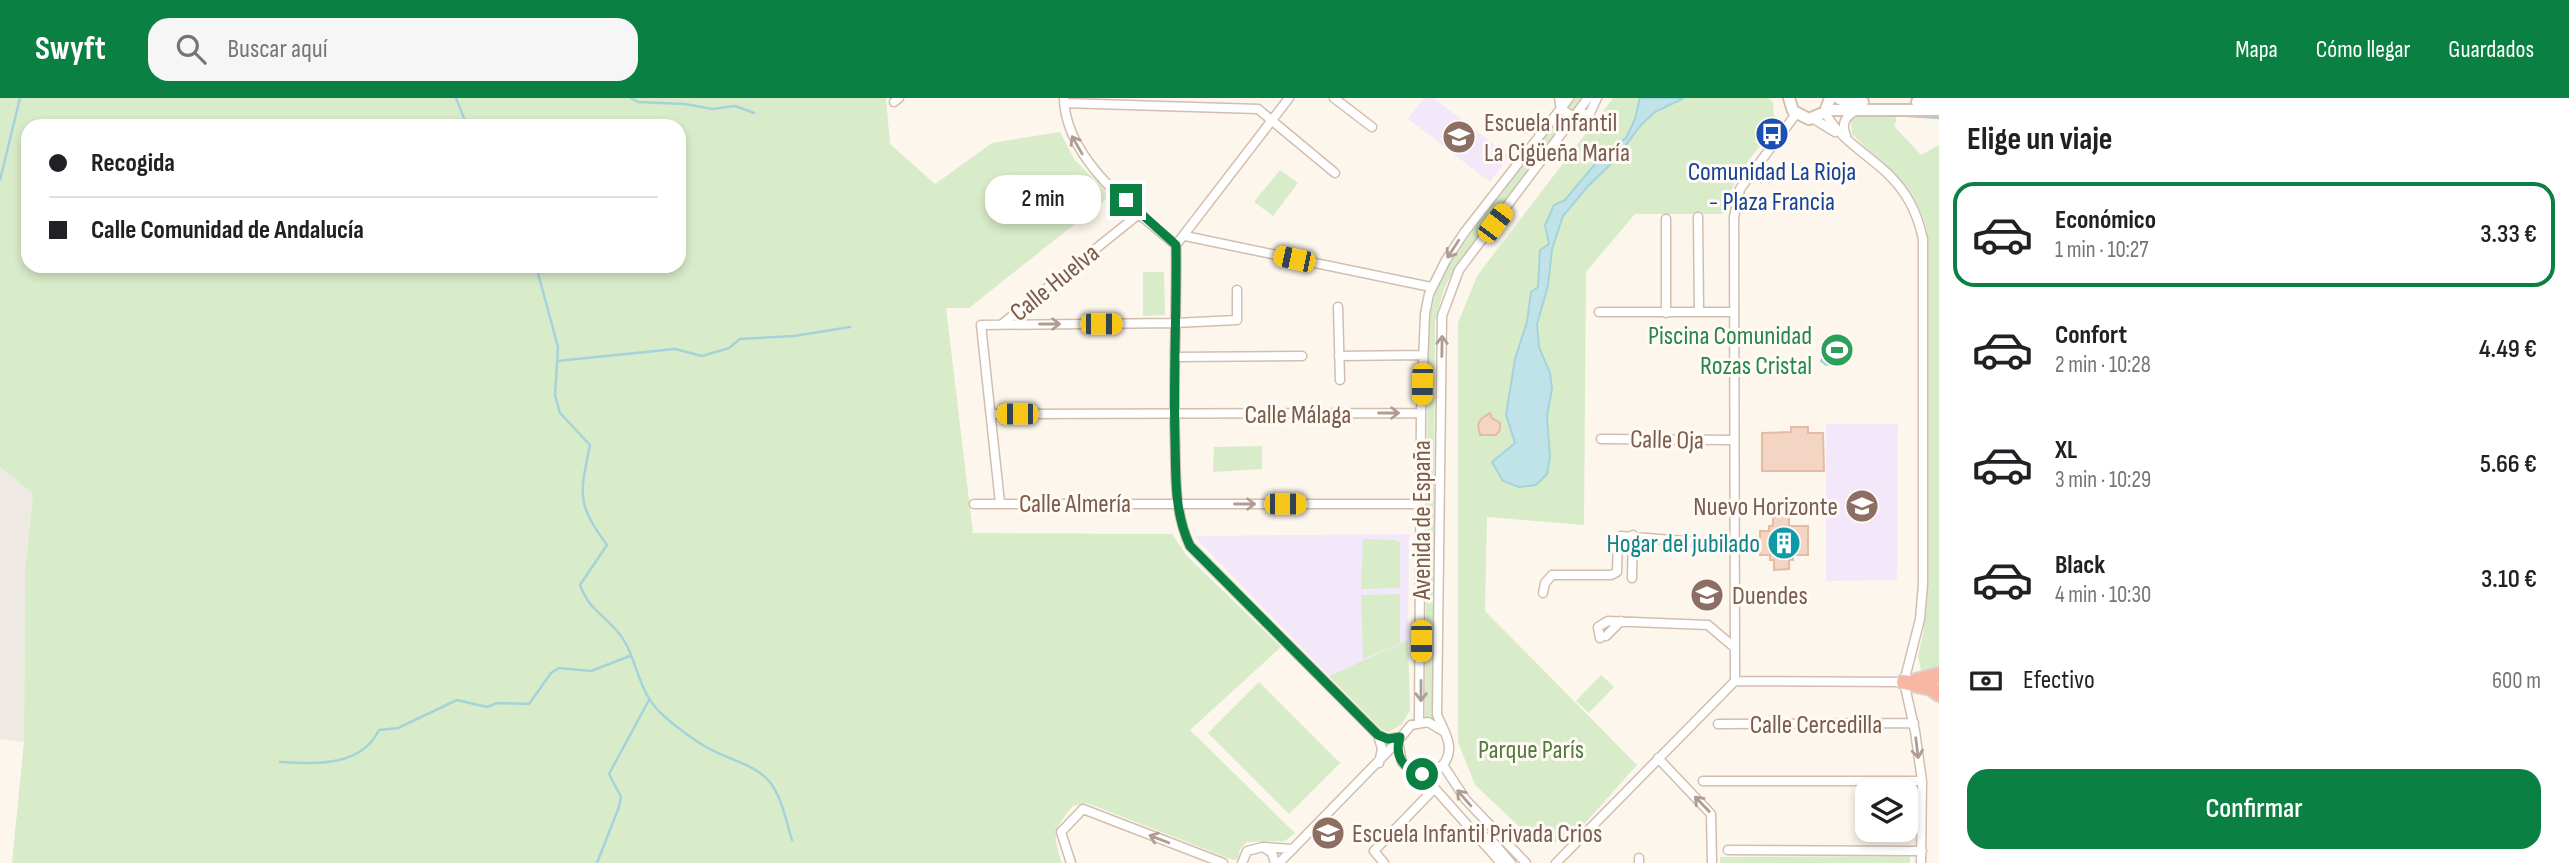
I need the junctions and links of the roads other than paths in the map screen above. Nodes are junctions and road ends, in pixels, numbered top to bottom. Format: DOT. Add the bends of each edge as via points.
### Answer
graph roads {
  1 [pos="1289,98"];
  2 [pos="1334,98"];
  3 [pos="1559,98"];
  4 [pos="1569,98"];
  5 [pos="1588,98"];
  6 [pos="1597,98"];
  7 [pos="1830,98"];
  8 [pos="1838,98"];
  9 [pos="1788,99"];
  10 [pos="1064,100"];
  11 [pos="1939,103"];
  12 [pos="1561,109"];
  13 [pos="1860,109"];
  14 [pos="1939,110"];
  15 [pos="1826,111"];
  16 [pos="1796,114"];
  17 [pos="1574,117"];
  18 [pos="1814,119"];
  19 [pos="1272,121"];
  20 [pos="1372,127"];
  21 [pos="1849,142"];
  22 [pos="1335,173"];
  23 [pos="1139,214"];
  24 [pos="1698,217"];
  25 [pos="1666,219"];
  26 [pos="1185,236"];
  27 [pos="1176,245"];
  28 [pos="1431,288"];
  29 [pos="1237,290"];
  30 [pos="1338,306"];
  31 [pos="1599,312"];
  32 [pos="1699,312"];
  33 [pos="1733,312"];
  34 [pos="1666,313"];
  35 [pos="1175,323"];
  36 [pos="1002,324"];
  37 [pos="1423,355"];
  38 [pos="1302,356"];
  39 [pos="1339,356"];
  40 [pos="1175,357"];
  41 [pos="1340,380"];
  42 [pos="1421,413"];
  43 [pos="991,414"];
  44 [pos="1174,415"];
  45 [pos="1601,439"];
  46 [pos="1733,440"];
  47 [pos="1000,503"];
  48 [pos="1421,503"];
  49 [pos="974,504"];
  50 [pos="1176,504"];
  51 [pos="1633,535"];
  52 [pos="1735,545"];
  53 [pos="1632,578"];
  54 [pos="1543,593"];
  55 [pos="1603,637"];
  56 [pos="1735,648"];
  57 [pos="1939,676"];
  58 [pos="1735,681"];
  59 [pos="1904,681"];
  60 [pos="1939,694"];
  61 [pos="1419,722"];
  62 [pos="1914,723"];
  63 [pos="1718,724"];
  64 [pos="1444,731"];
  65 [pos="1378,735"];
  66 [pos="1399,739"];
  67 [pos="1658,758"];
  68 [pos="1402,762"];
  69 [pos="1379,764"];
  70 [pos="1443,765"];
  71 [pos="1422,774"];
  72 [pos="1922,780"];
  73 [pos="1703,781"];
  74 [pos="1434,789"];
  75 [pos="1472,829"];
  76 [pos="1263,847"];
  77 [pos="1293,849"];
  78 [pos="1728,850"];
  79 [pos="1922,851"];
  80 [pos="1562,855"];
  81 [pos="1071,863"];
  82 [pos="1223,863"];
  83 [pos="1242,863"];
  84 [pos="1277,863"];
  85 [pos="1384,863"];
  86 [pos="1501,863"];
  87 [pos="1511,863"];
  88 [pos="1525,863"];
  89 [pos="1533,863"];
  90 [pos="1548,863"];
  91 [pos="1556,863"];
  92 [pos="1712,863"];
  93 [pos="1921,863"];
  1 -- 19 [label="street"];
  2 -- 20 [label="street"];
  3 -- 12 [label="street"];
  4 -- 12 [label="street, Avenida de España"];
  5 -- 17 [label="street, Avenida de España"];
  6 -- 17 [label="street, Avenida de España" via="1590,113"];
  7 -- 15 [label="street"];
  8 -- 11 [label="street"];
  9 -- 16 [label="street"];
  10 -- 19 [label="street" via="1258,109"];
  23 -- 10 [label="street, one-way" via="1074,143"];
  12 -- 17 [label="street"];
  12 -- 28 [label="street, Avenida de España, one-way" via="1464,233"];
  13 -- 14 [label="street"];
  13 -- 15 [label="street"];
  13 -- 21 [label="street" via="1844,120"];
  15 -- 18 [label="street"];
  15 -- 21 [label="street"];
  16 -- 18 [label="street"];
  16 -- 33 [label="street" via="1740,189 1734,217"];
  64 -- 17 [label="street, Avenida de España, one-way" via="1437,715 1442,316 1459,270"];
  18 -- 21 [label="street"];
  19 -- 22 [label="street"];
  19 -- 26 [label="street"];
  21 -- 59 [label="street" via="1901,187 1912,203 1923,239 1923,584 1920,619"];
  23 -- 27 [label="street"];
  23 -- 36 [label="street, Calle Huelva"];
  24 -- 32 [label="street"];
  25 -- 34 [label="street"];
  26 -- 27 [label="street"];
  26 -- 28 [label="street"];
  27 -- 35 [label="street"];
  28 -- 37 [label="street, Avenida de España"];
  29 -- 35 [label="street" via="1237,320"];
  30 -- 39 [label="street"];
  31 -- 34 [label="street"];
  32 -- 33 [label="street"];
  32 -- 34 [label="street"];
  33 -- 46 [label="street"];
  36 -- 35 [label="street, one-way"];
  35 -- 40 [label="street"];
  36 -- 43 [label="street" via="981,325"];
  37 -- 39 [label="street"];
  37 -- 42 [label="street, Avenida de España"];
  38 -- 40 [label="street"];
  39 -- 41 [label="street"];
  40 -- 44 [label="street"];
  44 -- 42 [label="street, Calle Málaga, one-way"];
  42 -- 48 [label="street, Avenida de España"];
  43 -- 44 [label="street, Calle Málaga"];
  43 -- 47 [label="street"];
  44 -- 50 [label="street"];
  45 -- 46 [label="street, Calle Oja"];
  46 -- 52 [label="street"];
  47 -- 49 [label="street, Calle Almería"];
  47 -- 50 [label="street, Calle Almería"];
  50 -- 48 [label="street, Calle Almería, one-way"];
  48 -- 61 [label="street, Avenida de España, one-way"];
  50 -- 65 [label="street" via="1190,546"];
  51 -- 52 [label="street"];
  51 -- 53 [label="street"];
  51 -- 54 [label="street" via="1621,536 1618,541 1617,572 1552,575"];
  52 -- 56 [label="street"];
  55 -- 56 [label="street" via="1597,631 1602,623 1708,625"];
  56 -- 58 [label="street"];
  57 -- 59 [label="highway"];
  58 -- 59 [label="street"];
  58 -- 67 [label="street"];
  59 -- 60 [label="highway"];
  59 -- 62 [label="street"];
  61 -- 64 [label="street"];
  61 -- 66 [label="street" via="1404,730"];
  62 -- 63 [label="street, Calle Cercedilla"];
  62 -- 72 [label="street, one-way"];
  64 -- 70 [label="street" via="1449,748"];
  65 -- 66 [label="street"];
  65 -- 69 [label="street" via="1382,748"];
  66 -- 68 [label="street"];
  66 -- 69 [label="street"];
  67 -- 80 [label="street"];
  92 -- 67 [label="street, one-way" via="1711,814"];
  68 -- 69 [label="street"];
  68 -- 71 [label="street"];
  69 -- 77 [label="street"];
  70 -- 71 [label="street"];
  88 -- 70 [label="street, one-way" via="1460,794"];
  71 -- 74 [label="street"];
  72 -- 73 [label="street"];
  72 -- 79 [label="street"];
  74 -- 75 [label="street"];
  74 -- 85 [label="street" via="1374,851"];
  75 -- 86 [label="street"];
  75 -- 87 [label="street" via="1493,842"];
  76 -- 77 [label="street"];
  76 -- 83 [label="street" via="1247,851"];
  76 -- 84 [label="street"];
  77 -- 84 [label="street"];
  78 -- 79 [label="street"];
  79 -- 93 [label="street"];
  80 -- 90 [label="street"];
  80 -- 91 [label="street"];
  82 -- 81 [label="street, one-way" via="1083,809 1060,832"];
  88 -- 89 [label="street"];
}
